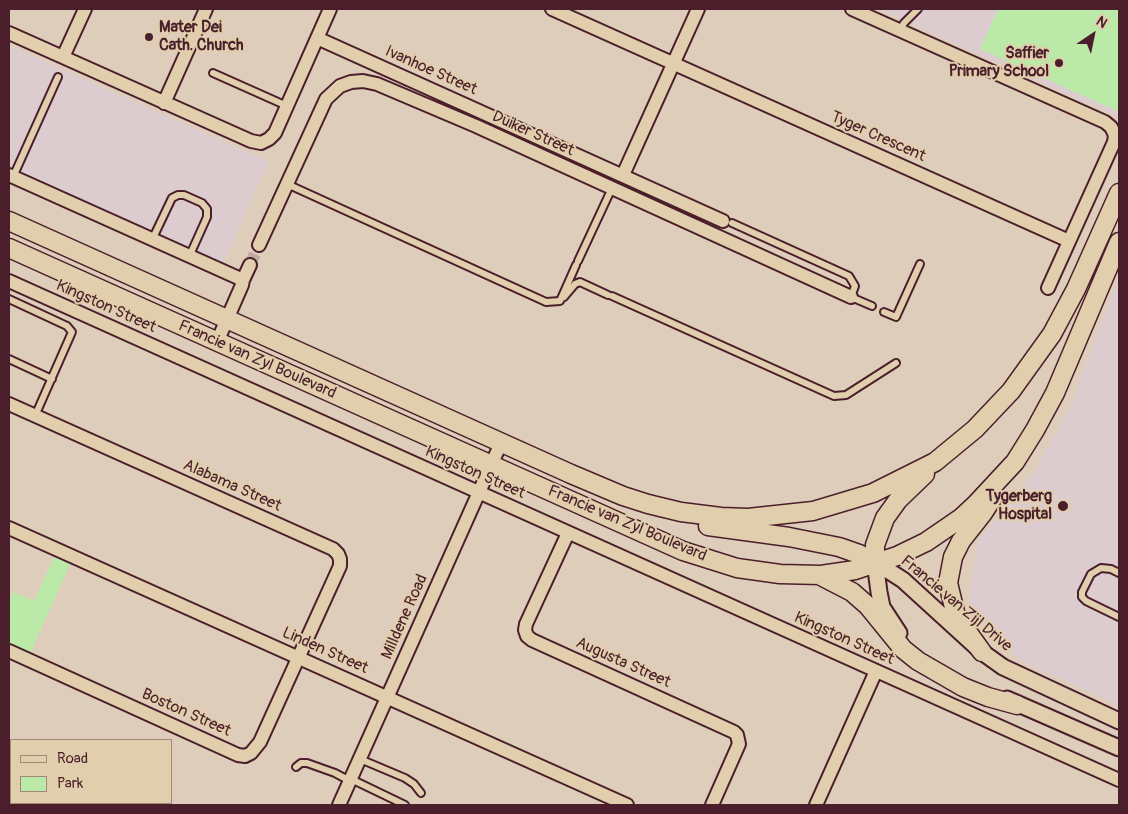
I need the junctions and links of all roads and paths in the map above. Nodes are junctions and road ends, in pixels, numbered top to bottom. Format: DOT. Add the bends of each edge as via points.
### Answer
graph roads {
  1 [pos="85,9"];
  2 [pos="206,9"];
  3 [pos="330,9"];
  4 [pos="552,9"];
  5 [pos="698,9"];
  6 [pos="852,9"];
  7 [pos="918,9"];
  8 [pos="900,30"];
  9 [pos="9,33"];
  10 [pos="317,38"];
  11 [pos="63,57"];
  12 [pos="674,63"];
  13 [pos="213,73"];
  14 [pos="58,77"];
  15 [pos="164,103"];
  16 [pos="286,106"];
  17 [pos="623,175"];
  18 [pos="11,176"];
  19 [pos="286,184"];
  20 [pos="612,187"];
  21 [pos="1119,193"];
  22 [pos="9,221"];
  23 [pos="728,222"];
  24 [pos="152,240"];
  25 [pos="1069,241"];
  26 [pos="1119,242"];
  27 [pos="259,245"];
  28 [pos="9,248"];
  29 [pos="189,257"];
  30 [pos="920,264"];
  31 [pos="250,265"];
  32 [pos="243,280"];
  33 [pos="9,281"];
  34 [pos="1048,288"];
  35 [pos="851,297"];
  36 [pos="9,299"];
  37 [pos="560,301"];
  38 [pos="872,306"];
  39 [pos="884,312"];
  40 [pos="227,319"];
  41 [pos="217,342"];
  42 [pos="9,359"];
  43 [pos="896,363"];
  44 [pos="52,378"];
  45 [pos="9,404"];
  46 [pos="35,416"];
  47 [pos="501,443"];
  48 [pos="935,462"];
  49 [pos="1015,462"];
  50 [pos="491,465"];
  51 [pos="584,480"];
  52 [pos="479,493"];
  53 [pos="9,528"];
  54 [pos="568,532"];
  55 [pos="875,562"];
  56 [pos="1119,573"];
  57 [pos="821,575"];
  58 [pos="1119,617"];
  59 [pos="9,651"];
  60 [pos="982,652"];
  61 [pos="299,657"];
  62 [pos="876,671"];
  63 [pos="387,698"];
  64 [pos="1017,704"];
  65 [pos="1119,721"];
  66 [pos="1119,748"];
  67 [pos="360,758"];
  68 [pos="296,767"];
  69 [pos="350,780"];
  70 [pos="1119,780"];
  71 [pos="421,793"];
  72 [pos="339,805"];
  73 [pos="405,805"];
  74 [pos="627,805"];
  75 [pos="712,805"];
  76 [pos="816,805"];
  1 -- 11 [label="street"];
  2 -- 15 [label="street"];
  3 -- 10 [label="street"];
  4 -- 12 [label="street, Tyger Crescent"];
  5 -- 12 [label="street"];
  6 -- 8 [label="street"];
  7 -- 8 [label="lane"];
  8 -- 25 [label="street" via="1111,127 1114,142"];
  9 -- 11 [label="street"];
  10 -- 16 [label="street"];
  10 -- 17 [label="street, Ivanhoe Street"];
  11 -- 15 [label="street"];
  12 -- 17 [label="street"];
  12 -- 25 [label="street, Tyger Crescent"];
  13 -- 16 [label="lane"];
  14 -- 18 [label="lane"];
  15 -- 16 [label="street" via="256,143 266,142 274,133"];
  17 -- 23 [label="street, Ivanhoe Street"];
  18 -- 24 [label="street"];
  19 -- 20 [label="street, Duiker Street" via="326,99 340,86 356,81 377,84"];
  19 -- 27 [label="street, Duiker Street"];
  19 -- 37 [label="lane" via="546,302"];
  20 -- 35 [label="street, Duiker Street"];
  20 -- 37 [label="lane"];
  21 -- 48 [label="main road, Francie van Zyl Boulevard" via="1076,289 1040,354 982,424"];
  22 -- 40 [label="main road, Francie van Zyl Boulevard"];
  23 -- 35 [label="lane" via="849,276 855,286"];
  24 -- 29 [label="street"];
  24 -- 29 [label="lane" via="172,198 181,194 193,199 205,205 208,217"];
  25 -- 34 [label="street"];
  26 -- 49 [label="main road, Francie van Zyl Boulevard" via="1048,407"];
  28 -- 41 [label="main road, Francie van Zyl Boulevard"];
  29 -- 32 [label="street"];
  30 -- 39 [label="lane" via="896,317"];
  31 -- 32 [label="street"];
  32 -- 40 [label="street"];
  33 -- 52 [label="street, Kingston Street"];
  35 -- 38 [label="lane, Duiker Street"];
  36 -- 44 [label="lane" via="72,330"];
  37 -- 43 [label="lane" via="580,282 834,396 846,395"];
  40 -- 41 [label="street"];
  40 -- 47 [label="main road, Francie van Zyl Boulevard"];
  41 -- 50 [label="main road, Francie van Zyl Boulevard"];
  42 -- 44 [label="lane"];
  44 -- 46 [label="lane"];
  45 -- 46 [label="street, Alabama Street"];
  46 -- 61 [label="street, Alabama Street" via="338,554 340,566"];
  47 -- 50 [label="street, Milldene Road"];
  47 -- 51 [label="main road, Francie van Zyl Boulevard"];
  48 -- 51 [label="main road, Francie van Zyl Boulevard" via="873,493 844,503 797,514 748,518 668,510"];
  48 -- 55 [label="main road" via="891,509 875,545"];
  49 -- 55 [label="main road, Francie van Zyl Boulevard" via="976,504 944,531 897,556"];
  49 -- 60 [label="main road" via="961,541 949,572 948,583 956,616"];
  50 -- 52 [label="street, Milldene Road"];
  50 -- 57 [label="main road, Francie van Zyl Boulevard" via="697,556 761,572"];
  51 -- 55 [label="main road" via="622,501 656,514 707,526 839,547"];
  52 -- 54 [label="street, Kingston Street"];
  52 -- 63 [label="street, Milldene Road"];
  53 -- 61 [label="street, Linden Street"];
  54 -- 62 [label="street, Kingston Street"];
  54 -- 75 [label="street, Augusta Street" via="526,624 526,633 532,640 734,732 739,744"];
  55 -- 57 [label="main road, Francie van Zyl Boulevard" via="855,570"];
  55 -- 60 [label="street, Francie van Zijl Drive" via="896,574"];
  55 -- 64 [label="street, Francie van Zijl Drive" via="882,607 904,639 946,669"];
  56 -- 58 [label="lane" via="1102,568 1091,574 1082,592 1086,601"];
  57 -- 64 [label="main road" via="852,592 868,606 903,649 918,661 962,686"];
  59 -- 61 [label="street, Boston Street" via="245,756 251,754 260,742"];
  60 -- 65 [label="street, Francie van Zijl Drive" via="1012,672"];
  61 -- 63 [label="street, Linden Street"];
  62 -- 70 [label="street, Kingston Street"];
  62 -- 76 [label="street"];
  63 -- 67 [label="street, Milldene Road"];
  63 -- 74 [label="street, Linden Street"];
  64 -- 66 [label="street, Francie van Zijl Drive"];
  67 -- 69 [label="street, Milldene Road"];
  67 -- 71 [label="lane" via="405,778"];
  68 -- 69 [label="lane" via="307,763"];
  69 -- 72 [label="street, Milldene Road"];
  69 -- 73 [label="lane"];
}
